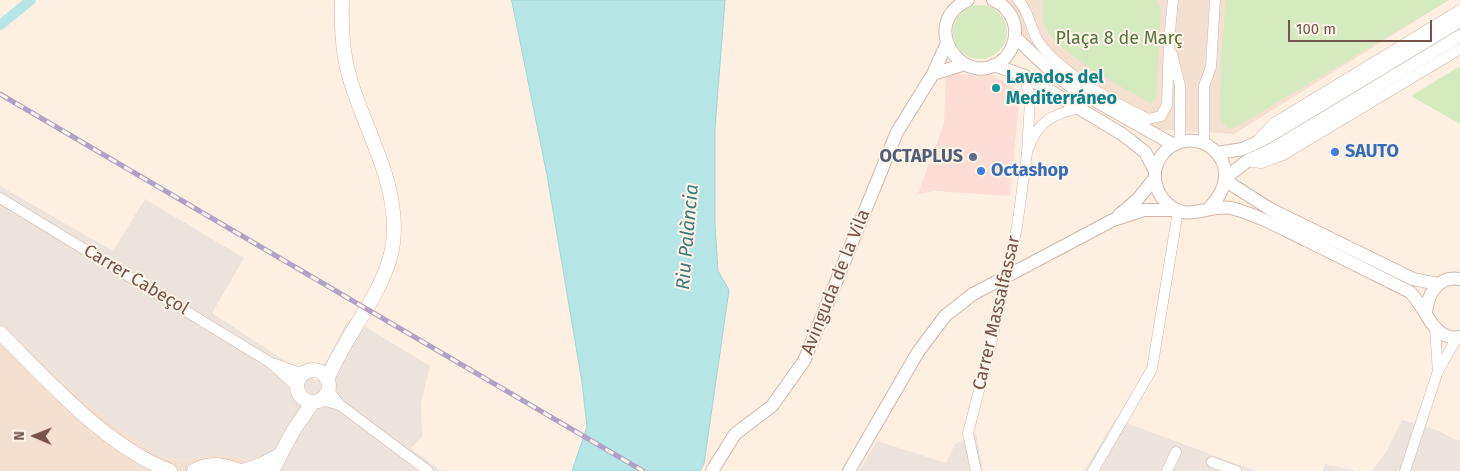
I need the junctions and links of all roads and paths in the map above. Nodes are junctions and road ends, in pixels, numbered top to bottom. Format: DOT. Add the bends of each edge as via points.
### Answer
graph roads {
  1 [pos="342,0"];
  2 [pos="993,0"];
  3 [pos="1173,0"];
  4 [pos="1214,0"];
  5 [pos="964,1"];
  6 [pos="1023,1"];
  7 [pos="1460,10"];
  8 [pos="1460,21"];
  9 [pos="1460,36"];
  10 [pos="1015,37"];
  11 [pos="1169,41"];
  12 [pos="947,43"];
  13 [pos="1460,49"];
  14 [pos="965,64"];
  15 [pos="994,65"];
  16 [pos="933,74"];
  17 [pos="1025,76"];
  18 [pos="1079,108"];
  19 [pos="1204,143"];
  20 [pos="1256,143"];
  21 [pos="1177,144"];
  22 [pos="1027,153"];
  23 [pos="1217,153"];
  24 [pos="1247,161"];
  25 [pos="1155,175"];
  26 [pos="1226,179"];
  27 [pos="0,198"];
  28 [pos="1210,207"];
  29 [pos="1176,210"];
  30 [pos="1113,220"];
  31 [pos="1458,275"];
  32 [pos="1438,284"];
  33 [pos="1426,312"];
  34 [pos="1435,329"];
  35 [pos="0,333"];
  36 [pos="1458,338"];
  37 [pos="271,363"];
  38 [pos="1438,370"];
  39 [pos="313,387"];
  40 [pos="1176,452"];
  41 [pos="280,455"];
  42 [pos="1212,462"];
  43 [pos="163,470"];
  44 [pos="194,471"];
  45 [pos="241,471"];
  46 [pos="272,471"];
  47 [pos="428,471"];
  48 [pos="712,471"];
  49 [pos="849,471"];
  50 [pos="976,471"];
  51 [pos="1093,471"];
  52 [pos="1167,471"];
  53 [pos="1236,471"];
  54 [pos="1406,471"];
  1 -- 39 [label="main road" via="341,28 350,80 389,188 394,216 393,244 387,268 335,359"];
  2 -- 10 [label="street" via="1010,14"];
  3 -- 11 [label="street"];
  4 -- 19 [label="street" via="1210,67 1204,86"];
  5 -- 12 [label="street" via="947,22"];
  6 -- 11 [label="street" via="1034,36 1053,57 1080,79 1148,120 1161,116 1167,105"];
  7 -- 20 [label="street" via="1274,123"];
  8 -- 20 [label="street"];
  9 -- 24 [label="street" via="1273,149"];
  10 -- 15 [label="street" via="1008,54"];
  10 -- 21 [label="street" via="1073,88"];
  11 -- 21 [label="street" via="1180,86"];
  12 -- 14 [label="street"];
  12 -- 16 [label="street, Avinguda de la Vila"];
  13 -- 24 [label="street" via="1282,155 1262,163"];
  14 -- 15 [label="street" via="979,68"];
  14 -- 16 [label="street"];
  15 -- 17 [label="street"];
  16 -- 48 [label="street, Avinguda de la Vila" via="897,132 804,361 772,406 735,434"];
  17 -- 18 [label="street"];
  17 -- 22 [label="street, Carrer Massalfassar" via="1030,100"];
  18 -- 22 [label="street, Carrer Massalfassar" via="1057,114 1039,126"];
  18 -- 25 [label="street" via="1145,152"];
  19 -- 21 [label="street"];
  19 -- 23 [label="street"];
  20 -- 23 [label="street" via="1243,149"];
  21 -- 25 [label="street" via="1161,156"];
  22 -- 50 [label="street, Carrer Massalfassar" via="1017,226 968,433"];
  23 -- 26 [label="street" via="1224,164"];
  24 -- 26 [label="street"];
  25 -- 29 [label="street" via="1157,192"];
  25 -- 30 [label="street" via="1137,200"];
  26 -- 28 [label="street" via="1221,196"];
  26 -- 32 [label="street" via="1270,209 1413,279"];
  27 -- 37 [label="street, Carrer Cabeçol"];
  28 -- 29 [label="street" via="1194,213"];
  28 -- 33 [label="street" via="1230,208 1275,224 1410,292"];
  29 -- 30 [label="street" via="1144,210"];
  29 -- 51 [label="street" via="1152,369"];
  30 -- 49 [label="street, bridge" via="973,294 945,316 918,352"];
  31 -- 32 [label="street"];
  32 -- 33 [label="street" via="1428,296"];
  33 -- 34 [label="street"];
  34 -- 36 [label="street" via="1445,336"];
  34 -- 38 [label="street"];
  35 -- 43 [label="main road" via="79,410 118,441"];
  36 -- 38 [label="street"];
  37 -- 39 [label="street, Carrer Cabeçol"];
  37 -- 39 [label="street, Carrer Cabeçol"];
  38 -- 54 [label="street"];
  39 -- 41 [label="main road"];
  39 -- 47 [label="street, Carrer Cabeçol"];
  40 -- 52 [label="street"];
  41 -- 45 [label="main road"];
  41 -- 46 [label="main road"];
  42 -- 53 [label="street"];
  44 -- 45 [label="main road" via="202,466 222,464"];
}
